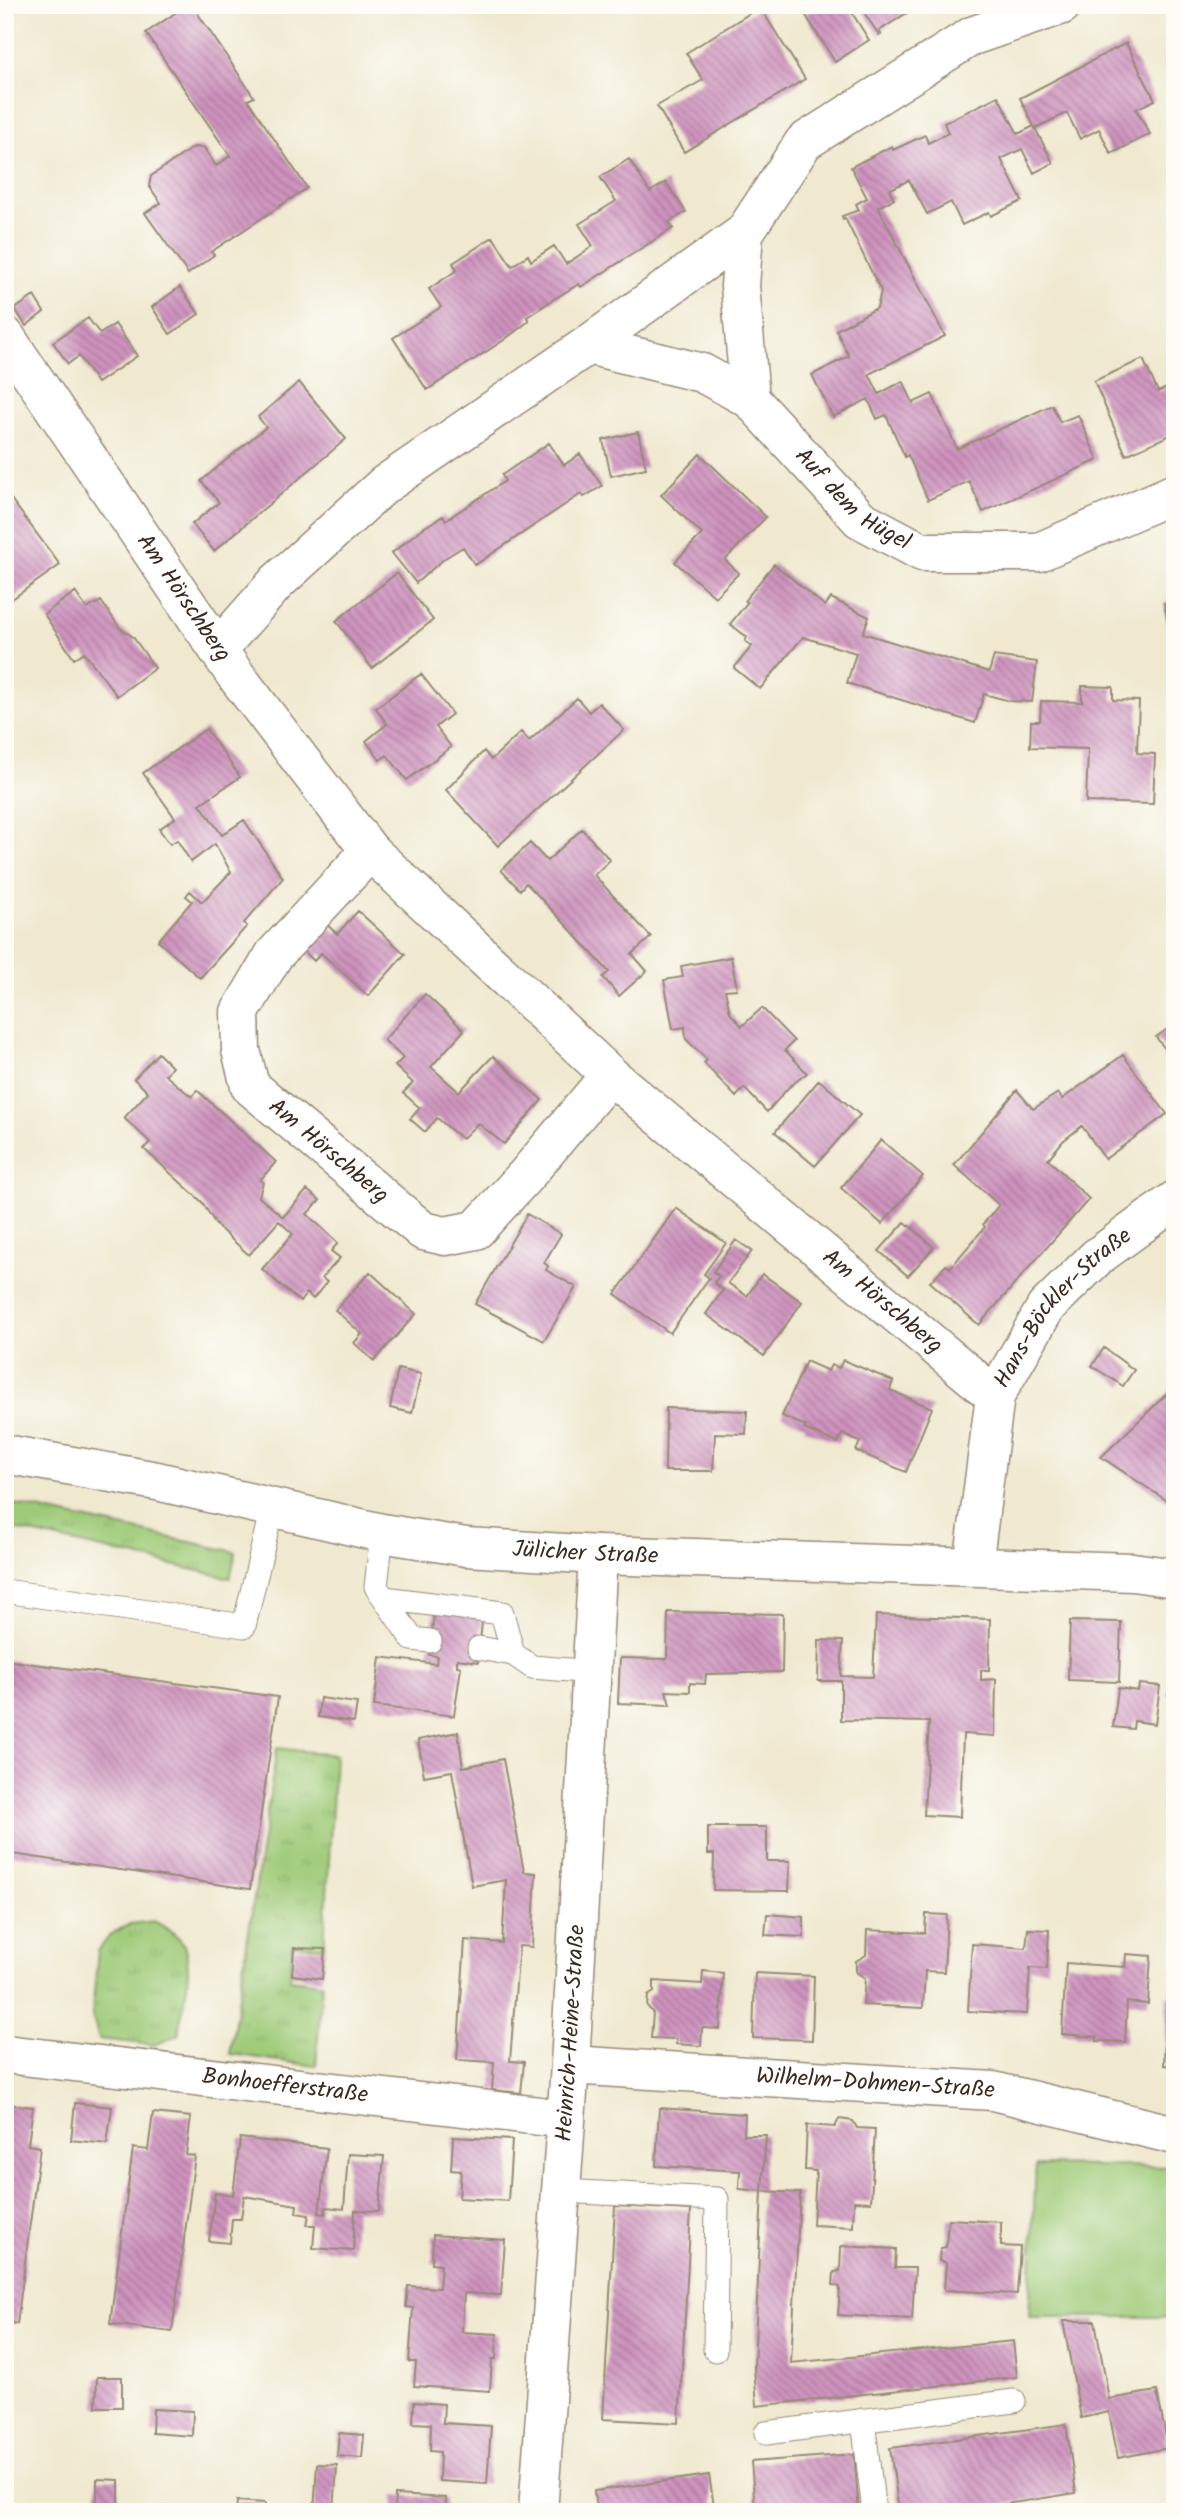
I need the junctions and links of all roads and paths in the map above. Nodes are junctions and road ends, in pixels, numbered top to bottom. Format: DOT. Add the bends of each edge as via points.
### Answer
graph roads {
  1 [pos="1062,5"];
  2 [pos="744,233"];
  3 [pos="5,336"];
  4 [pos="588,345"];
  5 [pos="750,399"];
  6 [pos="1175,493"];
  7 [pos="218,649"];
  8 [pos="370,851"];
  9 [pos="610,1075"];
  10 [pos="1175,1200"];
  11 [pos="995,1396"];
  12 [pos="5,1454"];
  13 [pos="272,1507"];
  14 [pos="382,1533"];
  15 [pos="598,1555"];
  16 [pos="973,1566"];
  17 [pos="1175,1578"];
  18 [pos="5,1591"];
  19 [pos="384,1598"];
  20 [pos="430,1642"];
  21 [pos="479,1648"];
  22 [pos="513,1654"];
  23 [pos="594,1672"];
  24 [pos="5,2054"];
  25 [pos="570,2064"];
  26 [pos="566,2119"];
  27 [pos="1175,2135"];
  28 [pos="561,2191"];
  29 [pos="715,2350"];
  30 [pos="1014,2401"];
  31 [pos="863,2420"];
  32 [pos="765,2433"];
  33 [pos="538,2512"];
  34 [pos="874,2512"];
  1 -- 2 [label="street" via="972,36 804,142"];
  2 -- 4 [label="street"];
  2 -- 5 [label="street" via="740,286"];
  3 -- 7 [label="street, Am Hörschberg"];
  4 -- 5 [label="street, Auf dem Hügel" via="702,373"];
  4 -- 7 [label="street" via="384,485 277,582"];
  5 -- 6 [label="street, Auf dem Hügel" via="860,519 922,552 1039,552"];
  7 -- 8 [label="street, Am Hörschberg"];
  8 -- 9 [label="street, Am Hörschberg"];
  8 -- 9 [label="street, Am Hörschberg" via="275,955 240,1012 240,1050 250,1086 423,1231 445,1236 476,1230"];
  9 -- 11 [label="street, Am Hörschberg"];
  10 -- 11 [label="street, Hans-Böckler-Straße" via="1097,1257 1046,1307"];
  11 -- 16 [label="street, Hans-Böckler-Straße"];
  12 -- 13 [label="street, Jülicher Straße"];
  13 -- 14 [label="street, Jülicher Straße"];
  13 -- 18 [label="lane" via="244,1626"];
  14 -- 15 [label="street, Jülicher Straße" via="466,1546"];
  14 -- 19 [label="lane" via="376,1587"];
  15 -- 16 [label="street, Jülicher Straße"];
  15 -- 23 [label="street, Heinrich-Heine-Straße"];
  16 -- 17 [label="street, Jülicher Straße"];
  19 -- 20 [label="lane" via="412,1639"];
  19 -- 22 [label="lane" via="502,1614"];
  21 -- 22 [label="lane"];
  22 -- 23 [label="lane" via="532,1667"];
  23 -- 25 [label="street, Heinrich-Heine-Straße"];
  24 -- 26 [label="street, Bonhoefferstraße"];
  25 -- 26 [label="street, Heinrich-Heine-Straße"];
  25 -- 27 [label="street, Wilhelm-Dohmen-Straße" via="993,2091"];
  26 -- 28 [label="street, Heinrich-Heine-Straße"];
  28 -- 29 [label="lane" via="717,2199"];
  28 -- 33 [label="street, Heinrich-Heine-Straße"];
  30 -- 31 [label="lane"];
  31 -- 32 [label="lane"];
  31 -- 34 [label="lane"];
}
